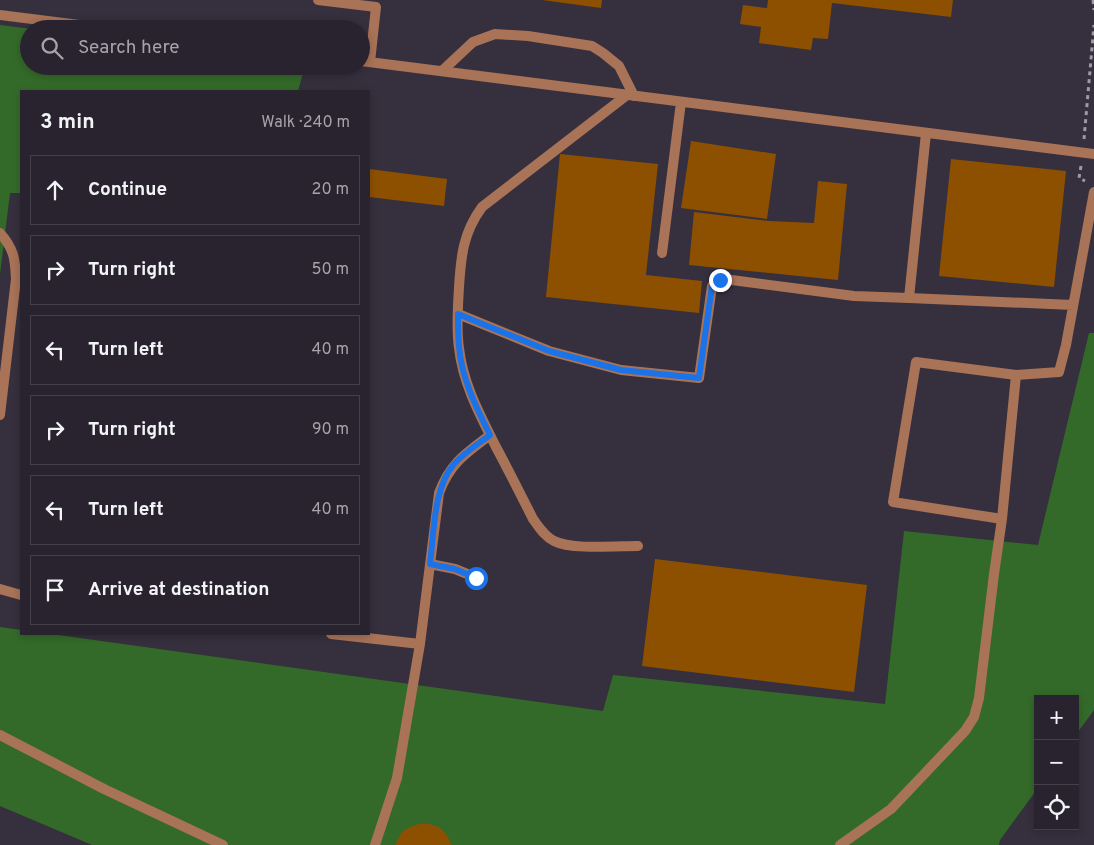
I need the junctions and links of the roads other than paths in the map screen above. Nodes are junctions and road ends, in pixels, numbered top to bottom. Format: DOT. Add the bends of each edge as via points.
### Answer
graph roads {
  1 [pos="318,0"];
  2 [pos="0,15"];
  3 [pos="40,20"];
  4 [pos="370,36"];
  5 [pos="370,62"];
  6 [pos="442,71"];
  7 [pos="630,95"];
  8 [pos="681,102"];
  9 [pos="926,133"];
  10 [pos="1094,154"];
  11 [pos="1094,192"];
  12 [pos="0,233"];
  13 [pos="662,253"];
  14 [pos="909,298"];
  15 [pos="1073,305"];
  16 [pos="458,314"];
  17 [pos="1016,375"];
  18 [pos="1,397"];
  19 [pos="0,415"];
  20 [pos="490,435"];
  21 [pos="1002,519"];
  22 [pos="638,546"];
  23 [pos="430,564"];
  24 [pos="476,578"];
  25 [pos="0,589"];
  26 [pos="20,595"];
  27 [pos="341,635"];
  28 [pos="420,644"];
  29 [pos="0,735"];
  30 [pos="223,845"];
  31 [pos="375,845"];
  32 [pos="840,845"];
  1 -- 4 [label="lane" via="376,7"];
  2 -- 3 [label="lane"];
  5 -- 6 [label="lane"];
  6 -- 7 [label="lane"];
  6 -- 7 [label="lane" via="473,42 495,34 528,36 592,46 619,66"];
  7 -- 8 [label="lane"];
  7 -- 16 [label="lane" via="482,207 466,236"];
  8 -- 9 [label="lane"];
  8 -- 13 [label="lane"];
  9 -- 10 [label="lane"];
  9 -- 14 [label="lane"];
  11 -- 15 [label="lane"];
  12 -- 18 [label="lane" via="15,258 16,279"];
  14 -- 15 [label="lane"];
  14 -- 16 [label="lane" via="854,296 724,279 717,281 712,286 699,378 621,370 549,351"];
  15 -- 17 [label="lane" via="1059,372"];
  16 -- 20 [label="lane" via="459,347 465,377"];
  17 -- 21 [label="lane"];
  17 -- 21 [label="lane" via="916,362 893,502"];
  18 -- 19 [label="lane"];
  20 -- 22 [label="lane" via="533,519 548,537 568,546"];
  20 -- 23 [label="lane" via="454,464 444,478 439,493"];
  21 -- 32 [label="lane" via="974,717 965,731 890,809"];
  23 -- 24 [label="lane"];
  23 -- 28 [label="lane"];
  25 -- 26 [label="lane"];
  27 -- 28 [label="lane"];
  28 -- 31 [label="lane" via="397,778"];
  29 -- 30 [label="lane"];
}
